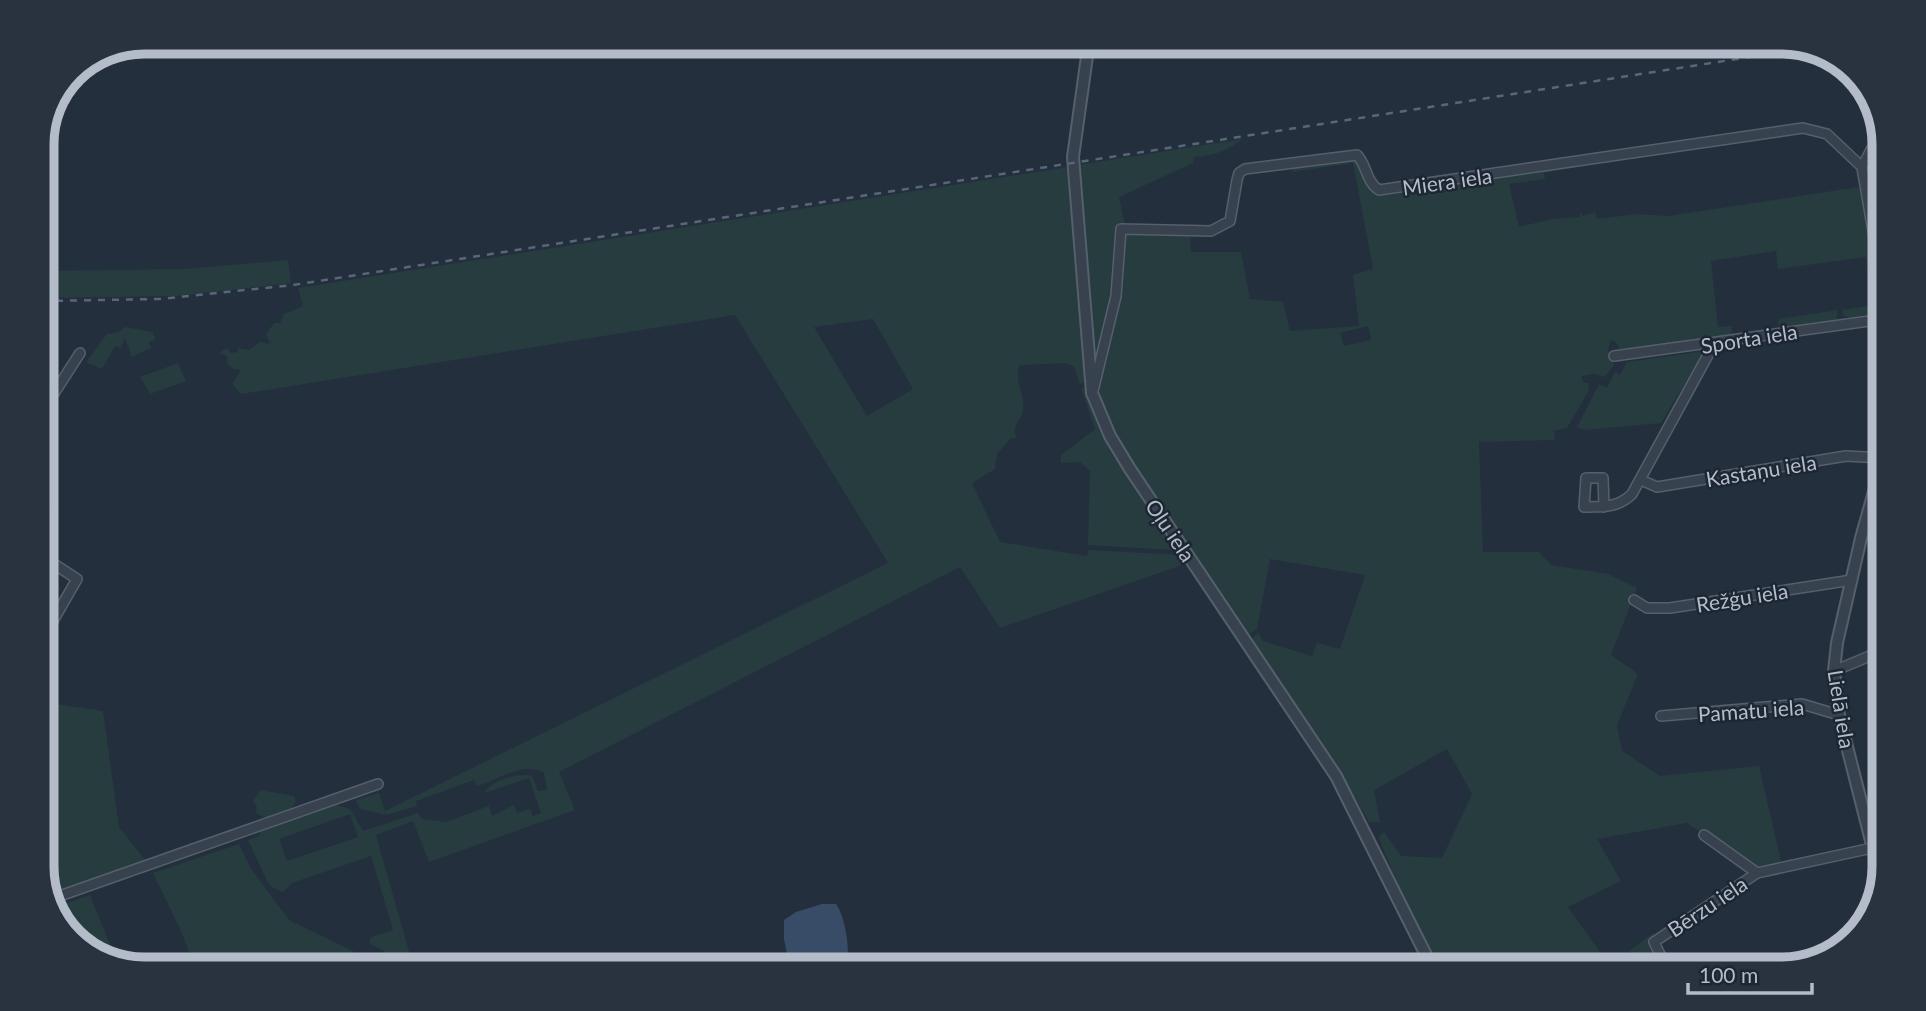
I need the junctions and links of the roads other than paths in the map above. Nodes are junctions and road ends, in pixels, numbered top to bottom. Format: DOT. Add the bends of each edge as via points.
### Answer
graph roads {
  1 [pos="1087,54"];
  2 [pos="1872,148"];
  3 [pos="1862,167"];
  4 [pos="1872,210"];
  5 [pos="1872,321"];
  6 [pos="1714,344"];
  7 [pos="80,353"];
  8 [pos="1614,356"];
  9 [pos="54,393"];
  10 [pos="1092,393"];
  11 [pos="1872,457"];
  12 [pos="1641,481"];
  13 [pos="1872,503"];
  14 [pos="1604,507"];
  15 [pos="54,564"];
  16 [pos="1852,580"];
  17 [pos="1634,600"];
  18 [pos="54,620"];
  19 [pos="1872,655"];
  20 [pos="1834,671"];
  21 [pos="1839,715"];
  22 [pos="1661,716"];
  23 [pos="378,785"];
  24 [pos="1704,835"];
  25 [pos="1872,848"];
  26 [pos="1757,873"];
  27 [pos="59,896"];
  28 [pos="1427,957"];
  29 [pos="1661,957"];
  1 -- 10 [label="street, Oļu iela" via="1073,157"];
  2 -- 3 [label="street"];
  3 -- 4 [label="street"];
  3 -- 10 [label="street, Miera iela" via="1827,134 1803,128 1380,190 1369,180 1357,155 1245,169 1239,173 1230,221 1211,231 1121,229 1116,296"];
  5 -- 6 [label="street, Sporta iela"];
  6 -- 8 [label="street, Sporta iela"];
  6 -- 12 [label="street"];
  7 -- 9 [label="street"];
  10 -- 28 [label="street, Oļu iela" via="1130,469 1336,776"];
  11 -- 12 [label="street, Kastaņu iela" via="1846,456 1657,487"];
  12 -- 14 [label="street" via="1624,501"];
  13 -- 16 [label="street, Lielā iela"];
  15 -- 18 [label="street" via="78,579"];
  16 -- 17 [label="street, Režģu iela" via="1670,608 1647,608"];
  16 -- 20 [label="street, Lielā iela"];
  19 -- 20 [label="street"];
  20 -- 21 [label="street, Lielā iela"];
  21 -- 22 [label="street, Pamatu iela" via="1802,704"];
  21 -- 25 [label="street, Lielā iela"];
  23 -- 27 [label="street"];
  24 -- 26 [label="street"];
  25 -- 26 [label="street, Bērzu iela"];
  26 -- 29 [label="street, Bērzu iela" via="1654,942"];
}
